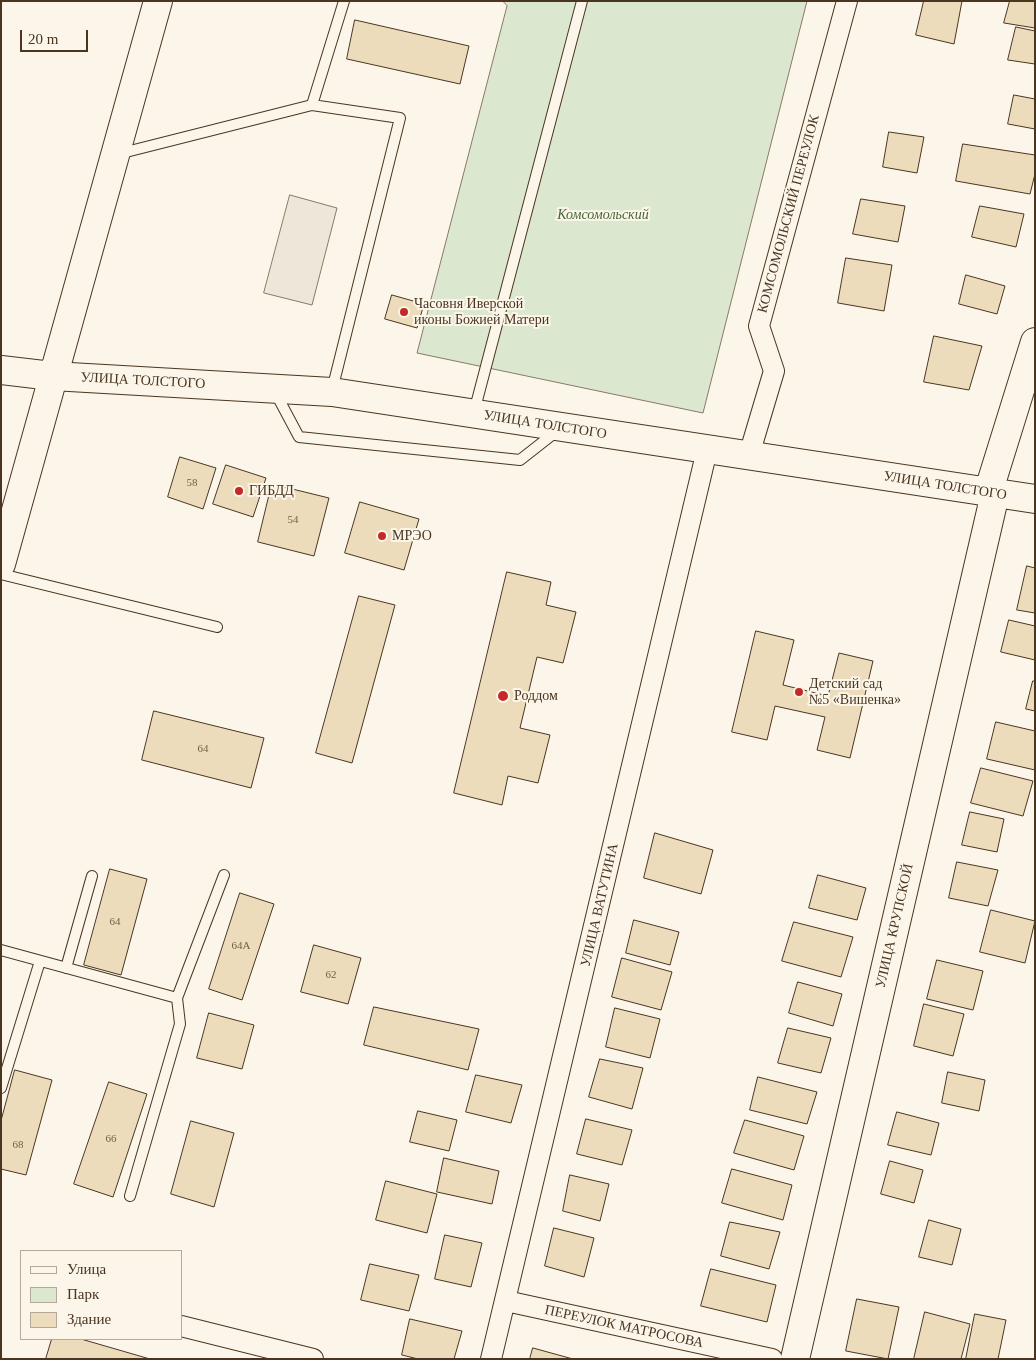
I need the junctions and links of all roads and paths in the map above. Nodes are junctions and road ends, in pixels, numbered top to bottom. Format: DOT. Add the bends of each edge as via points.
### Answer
graph roads {
  1 [pos="158,1"];
  2 [pos="344,1"];
  3 [pos="582,1"];
  4 [pos="847,1"];
  5 [pos="312,106"];
  6 [pos="114,156"];
  7 [pos="1035,342"];
  8 [pos="1,370"];
  9 [pos="52,376"];
  10 [pos="273,388"];
  11 [pos="332,392"];
  12 [pos="473,414"];
  13 [pos="562,428"];
  14 [pos="707,450"];
  15 [pos="749,455"];
  16 [pos="991,494"];
  17 [pos="1035,499"];
  18 [pos="6,524"];
  19 [pos="1,564"];
  20 [pos="1,574"];
  21 [pos="217,626"];
  22 [pos="224,875"];
  23 [pos="92,876"];
  24 [pos="1,950"];
  25 [pos="40,961"];
  26 [pos="66,968"];
  27 [pos="177,998"];
  28 [pos="1,1088"];
  29 [pos="130,1196"];
  30 [pos="506,1301"];
  31 [pos="182,1326"];
  32 [pos="245,1351"];
  33 [pos="313,1359"];
  34 [pos="491,1359"];
  35 [pos="772,1359"];
  36 [pos="795,1359"];
  1 -- 6 [label="main road"];
  2 -- 5 [label="lane"];
  3 -- 12 [label="lane"];
  4 -- 15 [label="street, КОМСОМОЛЬСКИЙ ПЕРЕУЛОК" via="759,326 774,371"];
  5 -- 6 [label="lane"];
  5 -- 11 [label="lane" via="400,118"];
  6 -- 9 [label="main road"];
  7 -- 16 [label="main road, УЛИЦА КРУПСКОЙ"];
  8 -- 9 [label="main road, УЛИЦА ТОЛСТОГО"];
  9 -- 10 [label="main road, УЛИЦА ТОЛСТОГО"];
  9 -- 18 [label="main road"];
  10 -- 11 [label="main road, УЛИЦА ТОЛСТОГО"];
  10 -- 13 [label="lane" via="299,436 520,460"];
  11 -- 12 [label="main road, УЛИЦА ТОЛСТОГО"];
  12 -- 13 [label="main road, УЛИЦА ТОЛСТОГО"];
  13 -- 14 [label="main road, УЛИЦА ТОЛСТОГО"];
  14 -- 15 [label="main road, УЛИЦА ТОЛСТОГО"];
  14 -- 30 [label="street, УЛИЦА ВАТУТИНА"];
  15 -- 16 [label="main road, УЛИЦА ТОЛСТОГО"];
  16 -- 17 [label="main road, УЛИЦА ТОЛСТОГО"];
  16 -- 36 [label="main road, УЛИЦА КРУПСКОЙ"];
  18 -- 19 [label="main road"];
  20 -- 21 [label="lane"];
  22 -- 27 [label="lane"];
  23 -- 26 [label="lane"];
  24 -- 25 [label="lane"];
  25 -- 26 [label="lane"];
  25 -- 28 [label="lane"];
  26 -- 27 [label="lane"];
  27 -- 29 [label="lane" via="180,1024"];
  30 -- 34 [label="street, УЛИЦА ВАТУТИНА"];
  30 -- 35 [label="street, ПЕРЕУЛОК МАТРОСОВА"];
  31 -- 32 [label="street"];
  32 -- 33 [label="street"];
}
